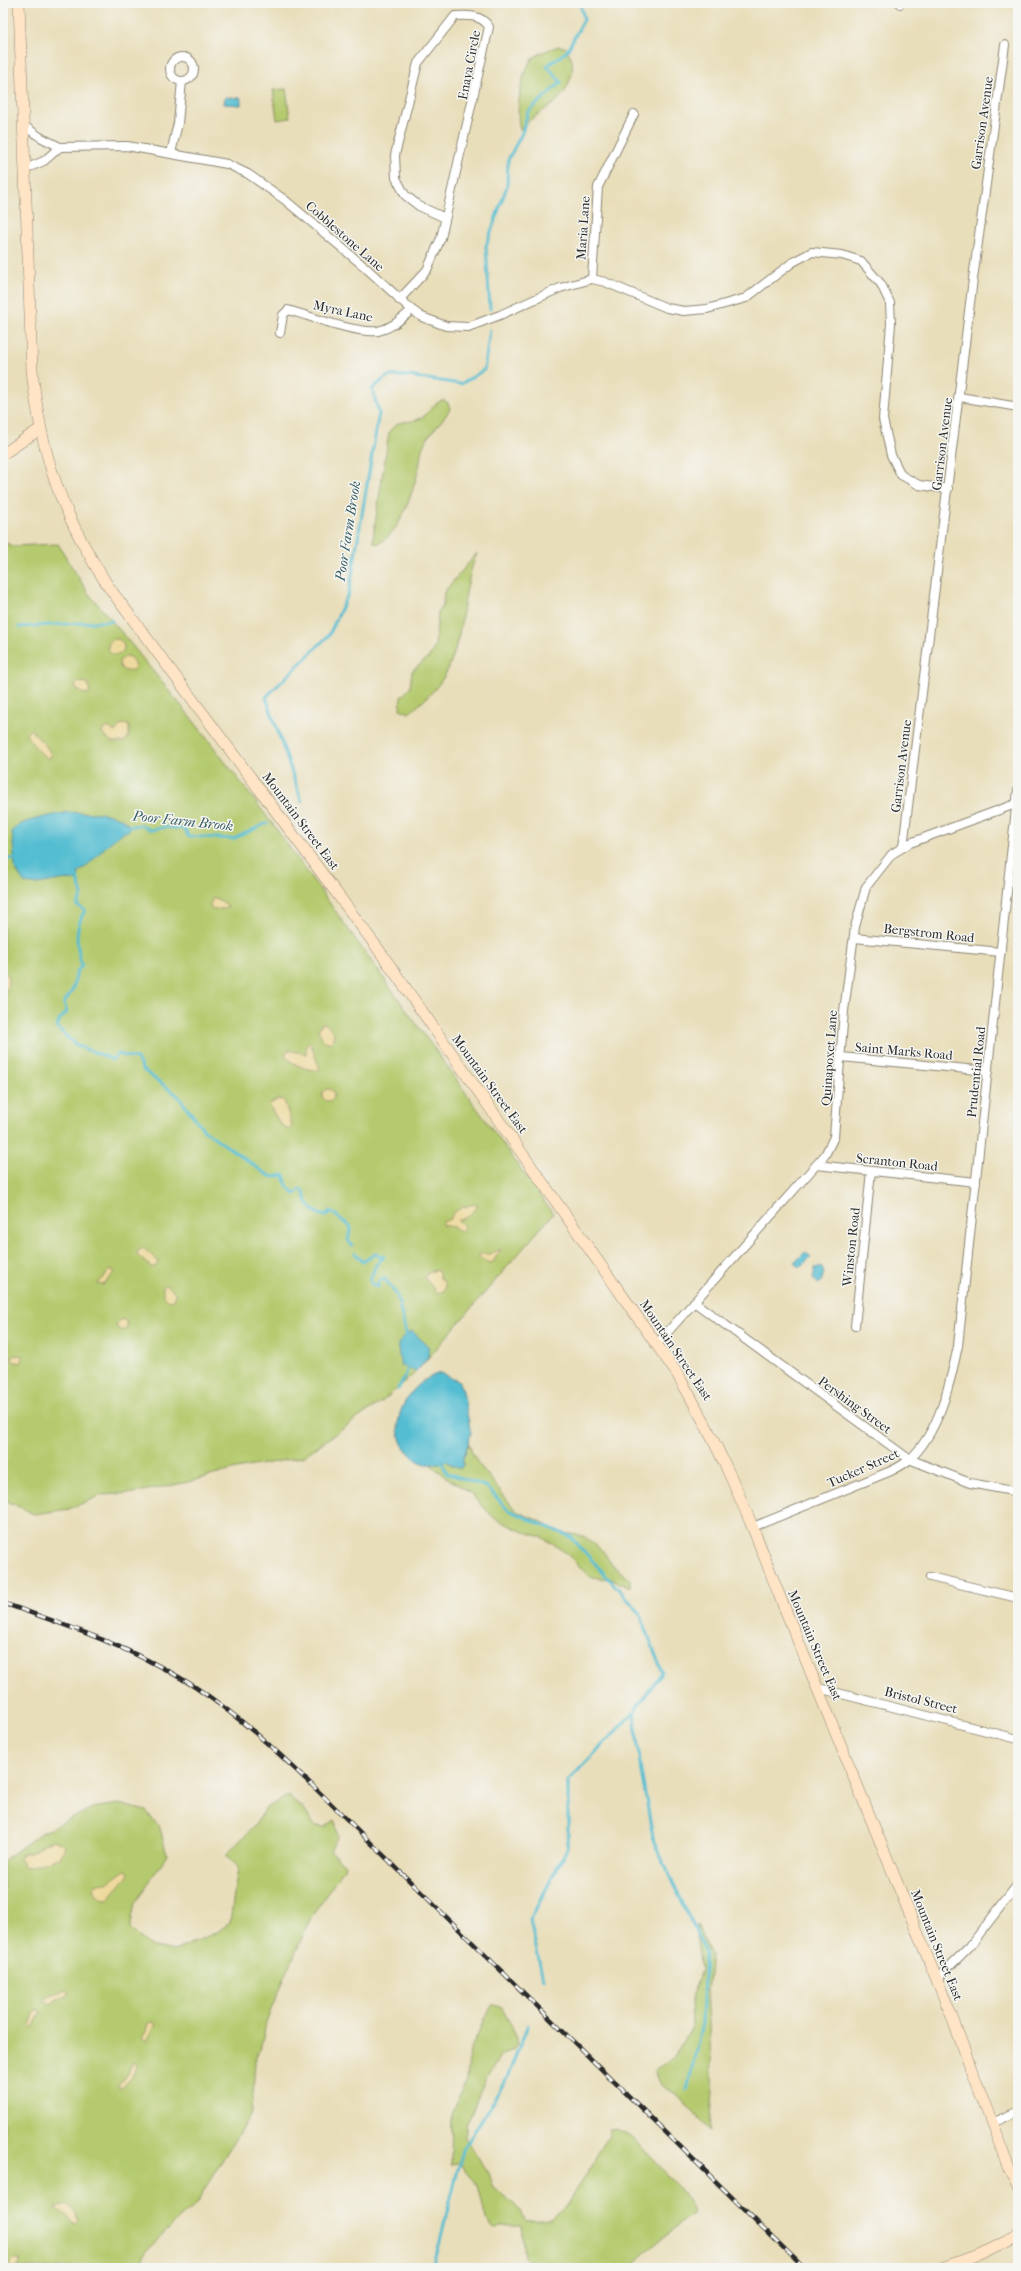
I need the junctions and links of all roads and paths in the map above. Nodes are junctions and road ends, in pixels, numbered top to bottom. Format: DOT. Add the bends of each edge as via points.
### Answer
graph roads {
  1 [pos="19,3"];
  2 [pos="1005,45"];
  3 [pos="182,81"];
  4 [pos="634,114"];
  5 [pos="23,125"];
  6 [pos="60,147"];
  7 [pos="171,153"];
  8 [pos="25,169"];
  9 [pos="445,218"];
  10 [pos="592,280"];
  11 [pos="399,300"];
  12 [pos="412,310"];
  13 [pos="280,334"];
  14 [pos="960,396"];
  15 [pos="1018,407"];
  16 [pos="40,429"];
  17 [pos="3,454"];
  18 [pos="948,489"];
  19 [pos="1018,790"];
  20 [pos="1017,803"];
  21 [pos="903,847"];
  22 [pos="854,938"];
  23 [pos="1001,952"];
  24 [pos="841,1057"];
  25 [pos="988,1071"];
  26 [pos="816,1165"];
  27 [pos="871,1171"];
  28 [pos="976,1182"];
  29 [pos="694,1302"];
  30 [pos="855,1326"];
  31 [pos="657,1344"];
  32 [pos="958,1344"];
  33 [pos="910,1459"];
  34 [pos="1018,1492"];
  35 [pos="754,1527"];
  36 [pos="930,1577"];
  37 [pos="1018,1598"];
  38 [pos="818,1688"];
  39 [pos="1018,1738"];
  40 [pos="1018,1884"];
  41 [pos="936,1980"];
  42 [pos="1018,2112"];
  43 [pos="992,2122"];
  44 [pos="1018,2187"];
  45 [pos="1018,2236"];
  46 [pos="942,2268"];
  1 -- 5 [label="main road, Mountain Street East"];
  2 -- 14 [label="street, Garrison Avenue" via="974,271"];
  3 -- 7 [label="street" via="178,124"];
  4 -- 10 [label="street, Maria Lane" via="598,187"];
  5 -- 6 [label="street, Cobblestone Lane"];
  5 -- 8 [label="main road, Mountain Street East"];
  6 -- 7 [label="street, Cobblestone Lane" via="127,146"];
  6 -- 8 [label="street" via="44,161"];
  7 -- 11 [label="street, Cobblestone Lane" via="227,164 264,184 356,259"];
  8 -- 16 [label="main road, Mountain Street East" via="32,364"];
  9 -- 9 [label="street, Enaya Circle" via="451,202 490,27 486,21 469,15 455,16 418,63 395,155 396,178 405,195 419,206"];
  9 -- 11 [label="street, Enaya Circle" via="441,238 427,270"];
  10 -- 12 [label="street, Cobblestone Lane" via="560,288 468,327 446,326 422,318"];
  10 -- 18 [label="street, Cobblestone Lane" via="605,282 667,308 684,311 707,309 746,298 793,262 812,252 842,255 861,261 881,284 890,303 891,324 883,419 891,455 901,475 919,485"];
  11 -- 12 [label="street, Cobblestone Lane"];
  12 -- 13 [label="street, Myra Lane" via="395,325 378,331 359,329 288,310 283,315"];
  14 -- 15 [label="street"];
  14 -- 18 [label="street, Garrison Avenue"];
  16 -- 17 [label="main road"];
  16 -- 31 [label="main road, Mountain Street East" via="49,464 69,519 81,544 108,586 376,946"];
  18 -- 21 [label="street, Garrison Avenue"];
  19 -- 20 [label="street, Prudential Road"];
  20 -- 21 [label="street, Quinapoxet Lane"];
  20 -- 23 [label="street, Prudential Road"];
  21 -- 22 [label="street, Quinapoxet Lane" via="892,854 866,887 859,907"];
  22 -- 23 [label="street, Bergstrom Road"];
  22 -- 24 [label="street, Quinapoxet Lane" via="844,1011"];
  23 -- 25 [label="street, Prudential Road"];
  24 -- 25 [label="street, Saint Marks Road"];
  24 -- 26 [label="street, Quinapoxet Lane" via="834,1137 825,1155"];
  25 -- 28 [label="street, Prudential Road"];
  26 -- 27 [label="street, Scranton Road"];
  26 -- 29 [label="street, Quinapoxet Lane"];
  27 -- 28 [label="street, Scranton Road"];
  27 -- 30 [label="street, Winston Road"];
  28 -- 32 [label="street, Prudential Road"];
  29 -- 31 [label="street, Quinapoxet Lane"];
  29 -- 33 [label="street, Pershing Street"];
  31 -- 35 [label="main road, Mountain Street East" via="705,1421"];
  32 -- 33 [label="street, Tucker Street" via="954,1367 933,1426"];
  33 -- 34 [label="street, Pershing Street" via="970,1483"];
  33 -- 35 [label="street, Tucker Street" via="891,1471"];
  35 -- 38 [label="main road, Mountain Street East"];
  36 -- 37 [label="street"];
  38 -- 39 [label="street, Bristol Street"];
  38 -- 41 [label="main road, Mountain Street East"];
  40 -- 41 [label="street" via="970,1946"];
  41 -- 43 [label="main road, Mountain Street East"];
  42 -- 43 [label="street"];
  43 -- 44 [label="main road, Mountain Street East"];
  45 -- 46 [label="main road"];
}
